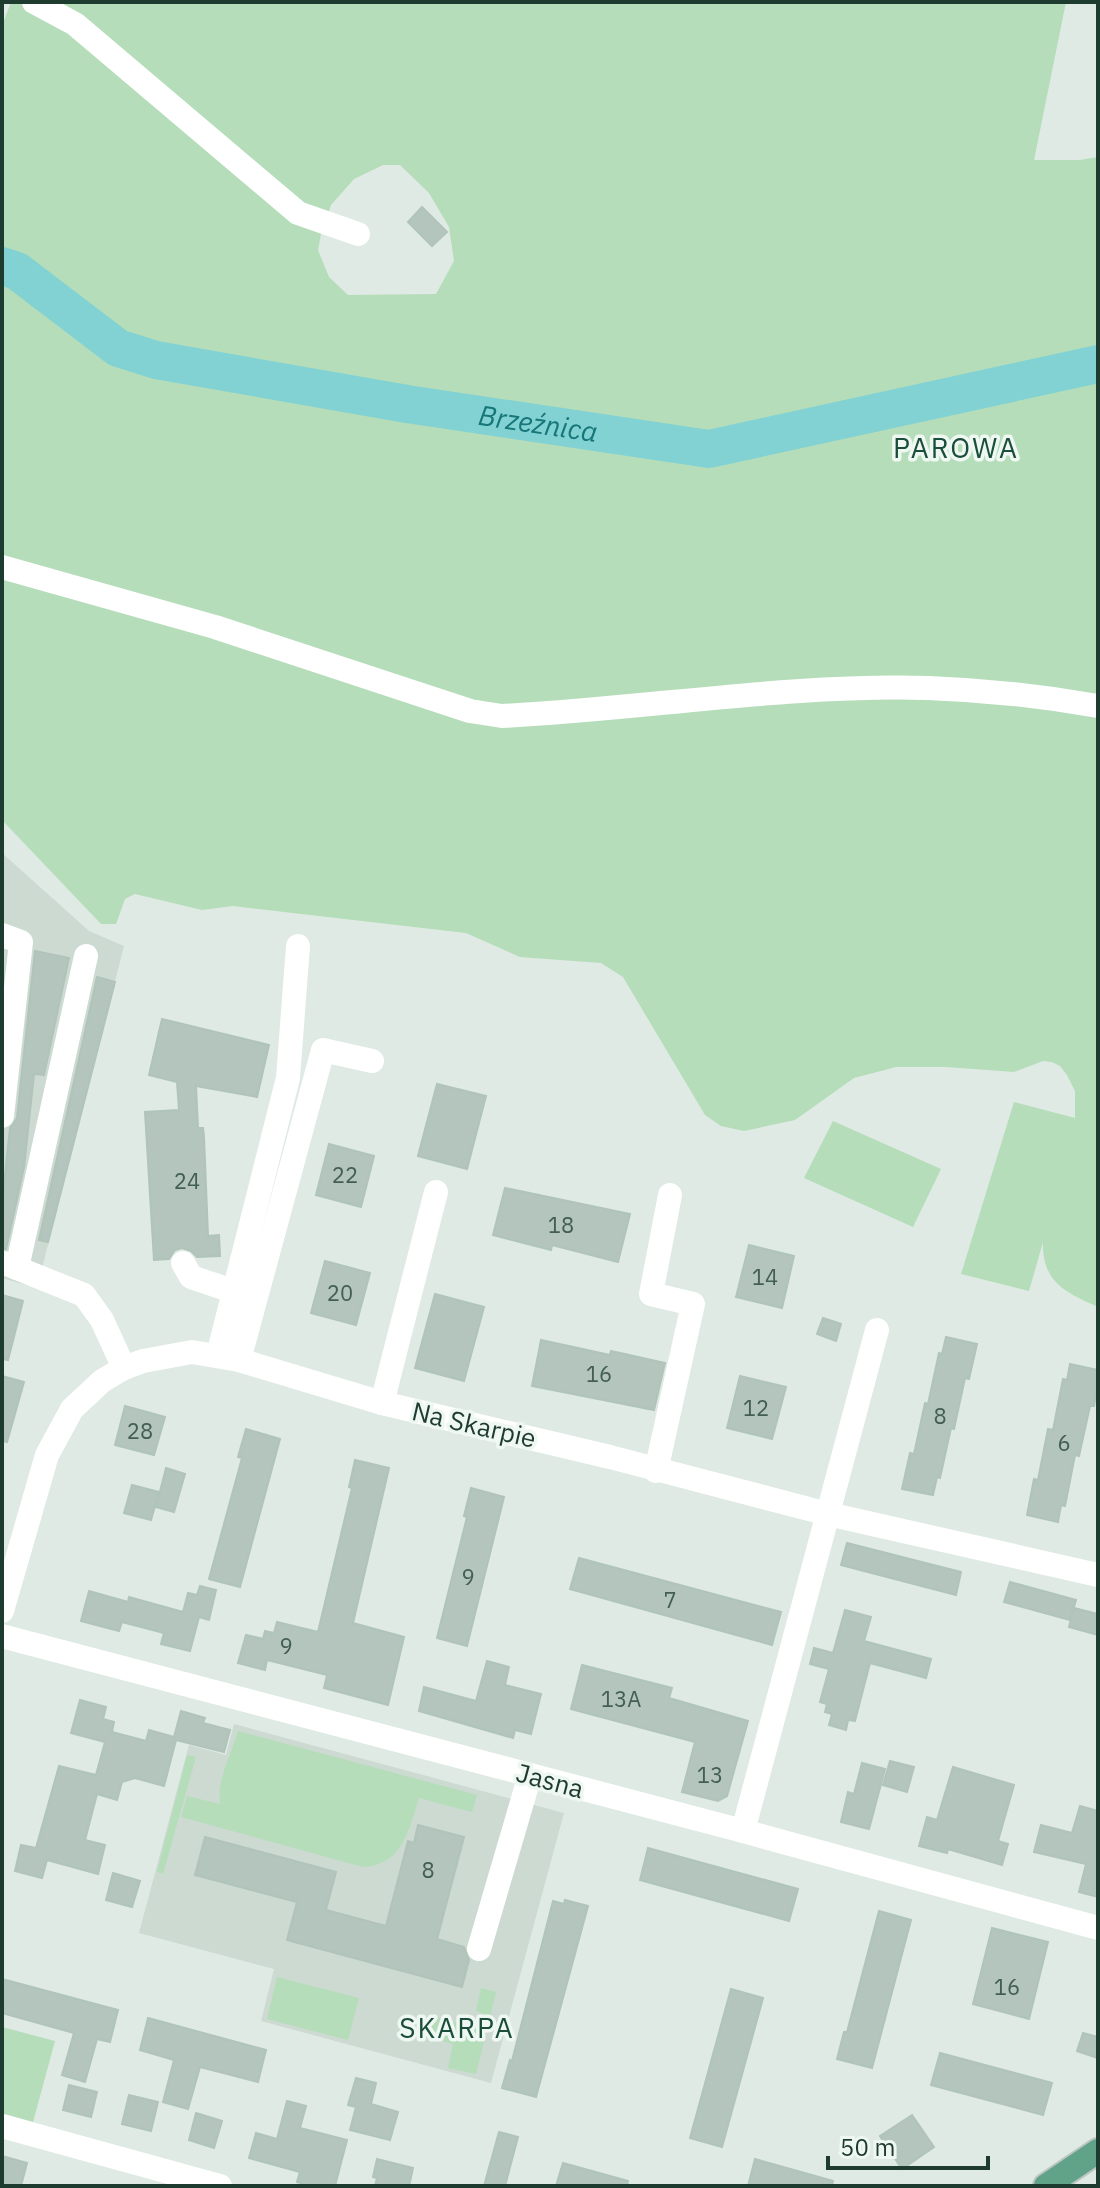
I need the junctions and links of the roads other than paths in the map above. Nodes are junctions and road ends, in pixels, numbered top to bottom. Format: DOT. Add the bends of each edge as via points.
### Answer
graph roads {
  1 [pos="34,2"];
  2 [pos="358,234"];
  3 [pos="2,567"];
  4 [pos="1098,706"];
  5 [pos="2,935"];
  6 [pos="298,946"];
  7 [pos="86,956"];
  8 [pos="372,1061"];
  9 [pos="2,1116"];
  10 [pos="436,1192"];
  11 [pos="670,1195"];
  12 [pos="183,1263"];
  13 [pos="9,1265"];
  14 [pos="233,1291"];
  15 [pos="877,1330"];
  16 [pos="229,1357"];
  17 [pos="124,1368"];
  18 [pos="382,1403"];
  19 [pos="656,1471"];
  20 [pos="828,1514"];
  21 [pos="1098,1575"];
  22 [pos="2,1611"];
  23 [pos="2,1636"];
  24 [pos="530,1775"];
  25 [pos="743,1831"];
  26 [pos="1098,1928"];
  27 [pos="479,1949"];
  28 [pos="2,2126"];
  29 [pos="1098,2151"];
  30 [pos="220,2186"];
  31 [pos="1046,2186"];
  1 -- 2 [label="street" via="75,24 298,213"];
  3 -- 4 [label="street" via="215,627 470,711 502,716 915,688"];
  5 -- 9 [label="street" via="21,942"];
  6 -- 14 [label="street" via="278,1075"];
  7 -- 13 [label="street"];
  8 -- 16 [label="street" via="323,1050"];
  10 -- 18 [label="street"];
  11 -- 19 [label="street" via="651,1294 693,1304"];
  12 -- 14 [label="street" via="191,1277"];
  13 -- 17 [label="street" via="84,1295"];
  14 -- 16 [label="street"];
  15 -- 20 [label="street"];
  16 -- 17 [label="street, Na Skarpie" via="192,1352"];
  16 -- 18 [label="street, Na Skarpie"];
  17 -- 22 [label="street, Na Skarpie" via="85,1395 59,1430"];
  18 -- 19 [label="street, Na Skarpie"];
  19 -- 20 [label="street, Na Skarpie"];
  20 -- 21 [label="street, Na Skarpie"];
  20 -- 25 [label="street"];
  23 -- 24 [label="street, Jasna"];
  24 -- 25 [label="street, Jasna"];
  24 -- 27 [label="street"];
  25 -- 26 [label="street, Jasna"];
  28 -- 30 [label="street"];
  29 -- 31 [label="main road"];
}
